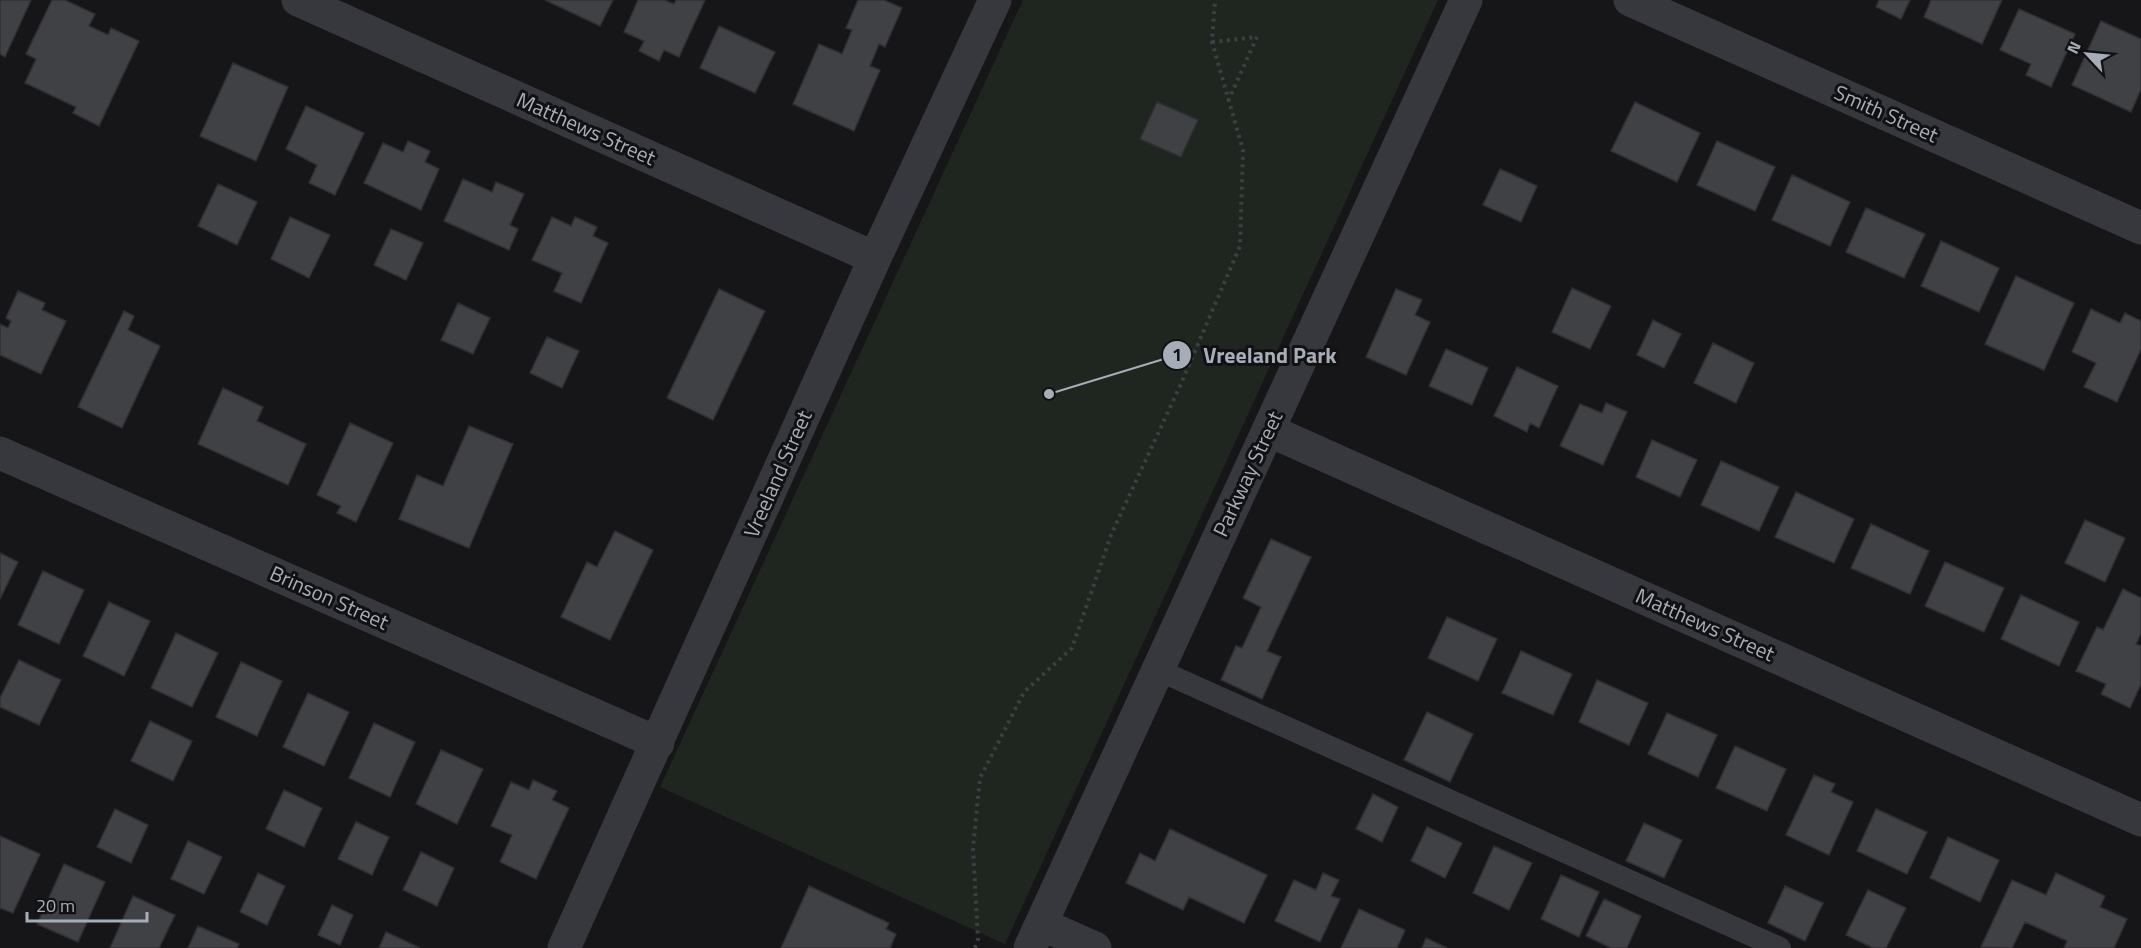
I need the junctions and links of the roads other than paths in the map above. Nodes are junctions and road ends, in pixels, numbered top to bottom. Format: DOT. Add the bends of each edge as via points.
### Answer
graph roads {
  1 [pos="298,0"];
  2 [pos="994,0"];
  3 [pos="1466,0"];
  4 [pos="1630,0"];
  5 [pos="2141,228"];
  6 [pos="875,258"];
  7 [pos="1268,430"];
  8 [pos="0,453"];
  9 [pos="1158,670"];
  10 [pos="658,742"];
  11 [pos="2141,820"];
  12 [pos="1036,936"];
  13 [pos="564,948"];
  14 [pos="1095,948"];
  15 [pos="1780,948"];
  1 -- 6 [label="street, Matthews Street"];
  2 -- 6 [label="street, Vreeland Street"];
  3 -- 7 [label="street, Parkway Street"];
  4 -- 5 [label="street, Smith Street"];
  6 -- 10 [label="street, Vreeland Street"];
  7 -- 9 [label="street, Parkway Street"];
  7 -- 11 [label="street, Matthews Street"];
  8 -- 10 [label="street, Brinson Street"];
  9 -- 12 [label="street, Parkway Street"];
  9 -- 15 [label="lane"];
  10 -- 13 [label="street, Vreeland Street"];
  12 -- 14 [label="street"];
}
